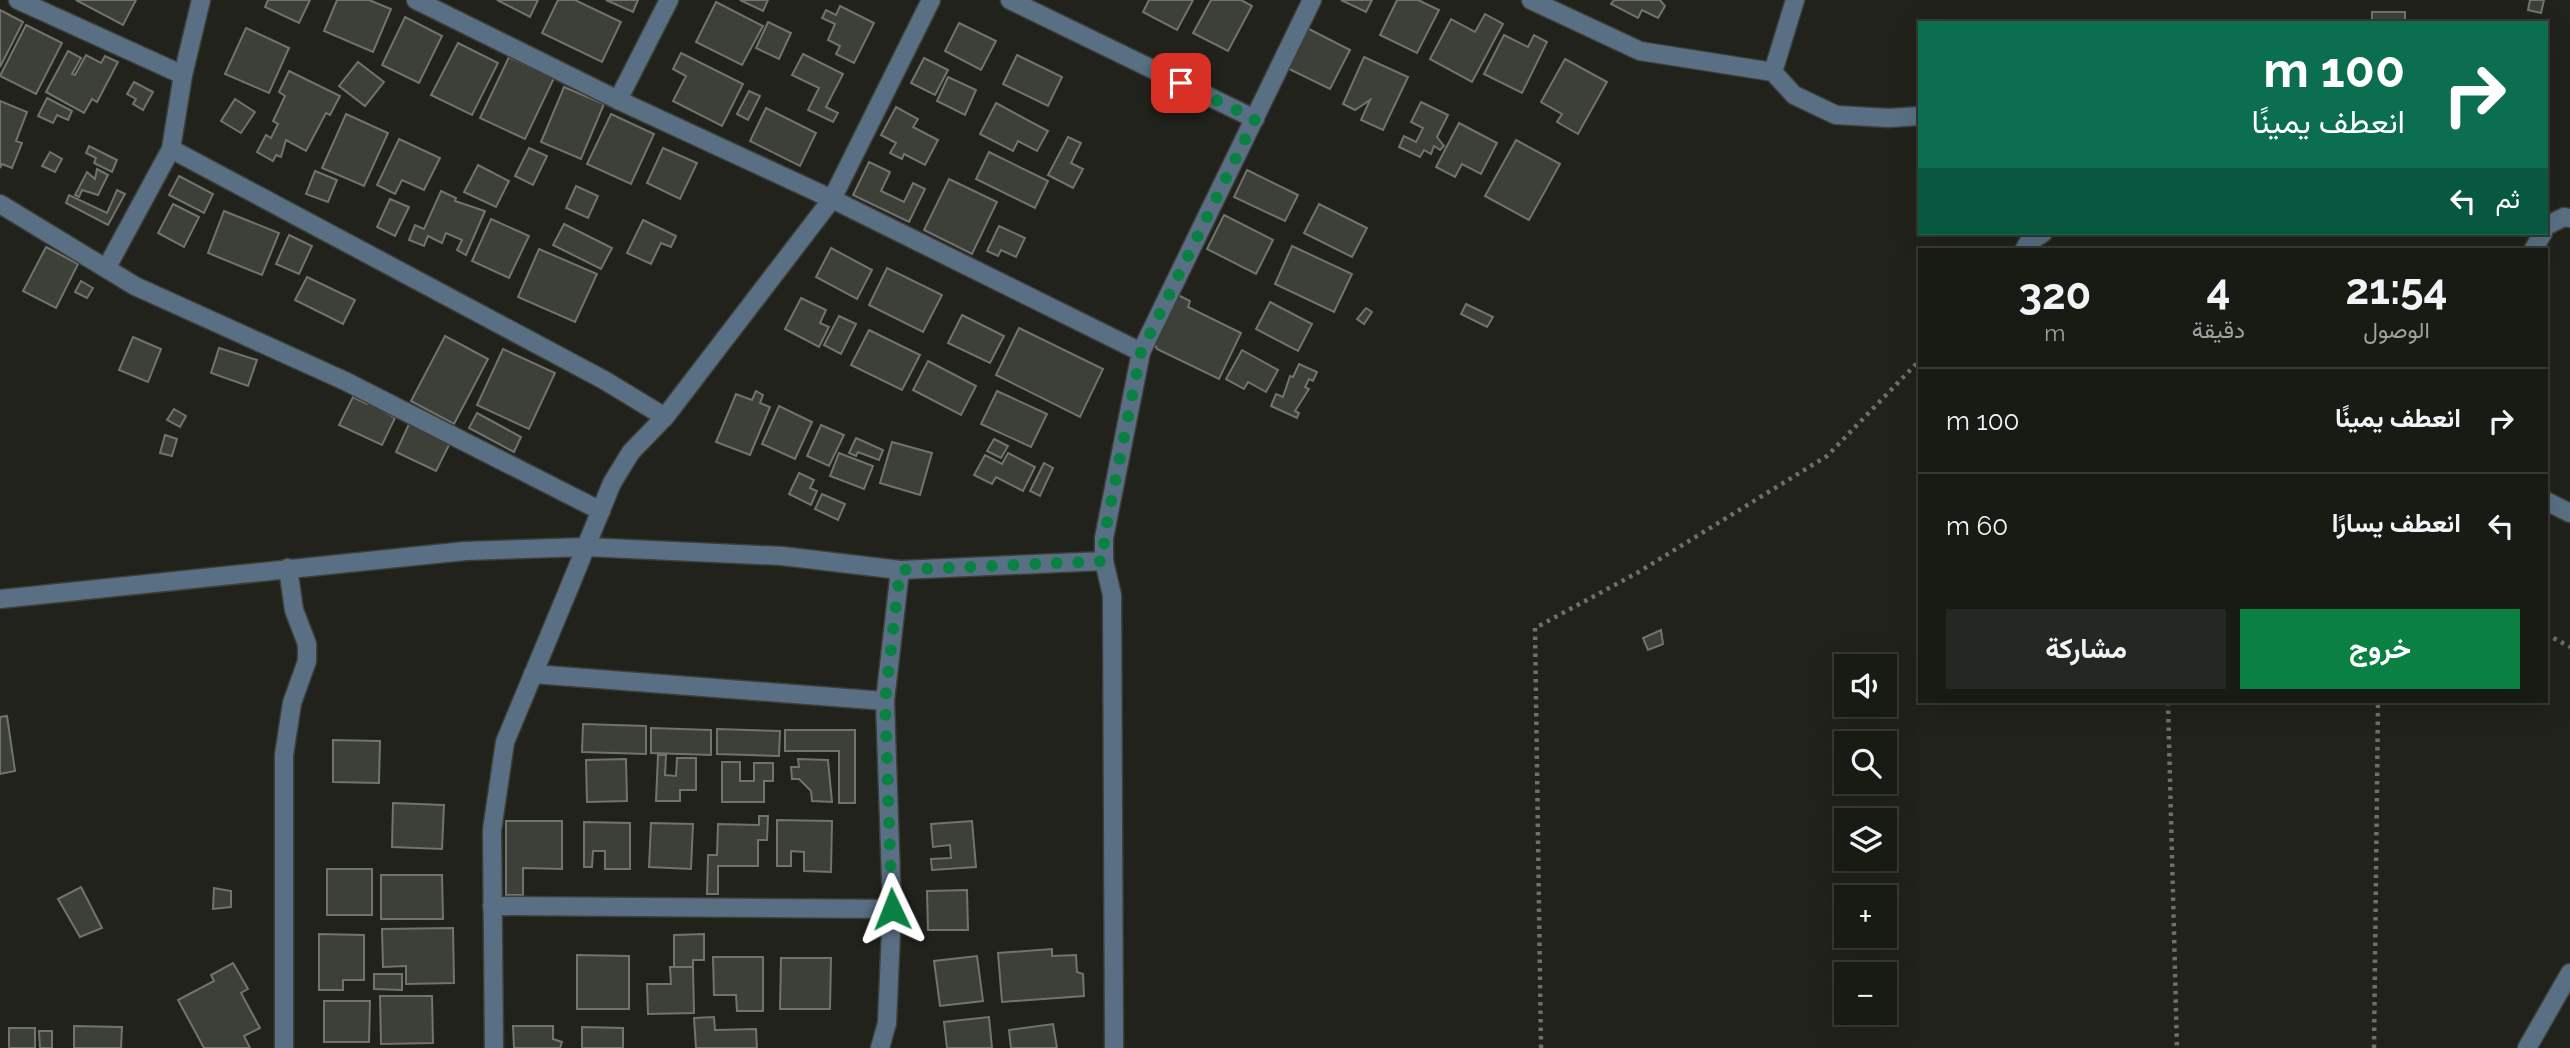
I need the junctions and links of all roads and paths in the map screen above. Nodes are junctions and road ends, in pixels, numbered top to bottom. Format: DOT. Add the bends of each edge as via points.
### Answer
graph roads {
  1 [pos="18,0"];
  2 [pos="201,0"];
  3 [pos="416,0"];
  4 [pos="669,0"];
  5 [pos="931,0"];
  6 [pos="1010,0"];
  7 [pos="1312,0"];
  8 [pos="1531,0"];
  9 [pos="1795,0"];
  10 [pos="1773,72"];
  11 [pos="183,75"];
  12 [pos="618,100"];
  13 [pos="1918,116"];
  14 [pos="1255,119"];
  15 [pos="171,149"];
  16 [pos="832,198"];
  17 [pos="0,204"];
  18 [pos="2570,218"];
  19 [pos="2548,225"];
  20 [pos="2040,235"];
  21 [pos="2025,248"];
  22 [pos="107,267"];
  23 [pos="1141,352"];
  24 [pos="1918,362"];
  25 [pos="665,417"];
  26 [pos="2548,502"];
  27 [pos="601,511"];
  28 [pos="2570,513"];
  29 [pos="586,547"];
  30 [pos="1104,561"];
  31 [pos="288,568"];
  32 [pos="900,570"];
  33 [pos="0,598"];
  34 [pos="2548,635"];
  35 [pos="2570,647"];
  36 [pos="533,674"];
  37 [pos="885,701"];
  38 [pos="2168,703"];
  39 [pos="2378,703"];
  40 [pos="492,906"];
  41 [pos="892,909"];
  42 [pos="2570,973"];
  43 [pos="284,1048"];
  44 [pos="494,1048"];
  45 [pos="880,1048"];
  46 [pos="1114,1048"];
  47 [pos="1541,1048"];
  48 [pos="2177,1048"];
  49 [pos="2374,1048"];
  50 [pos="2527,1048"];
  1 -- 11 [label="street"];
  2 -- 11 [label="street"];
  3 -- 12 [label="street"];
  4 -- 12 [label="street"];
  5 -- 16 [label="street"];
  6 -- 14 [label="street"];
  7 -- 14 [label="street"];
  8 -- 10 [label="street" via="1640,51"];
  9 -- 10 [label="street"];
  10 -- 13 [label="street" via="1794,95 1836,115"];
  11 -- 15 [label="street"];
  12 -- 16 [label="street"];
  14 -- 23 [label="street"];
  15 -- 22 [label="street"];
  15 -- 25 [label="street"];
  16 -- 23 [label="street"];
  16 -- 25 [label="street"];
  17 -- 22 [label="street"];
  18 -- 19 [label="street"];
  20 -- 21 [label="street"];
  22 -- 27 [label="street" via="135,286 345,381"];
  23 -- 30 [label="street" via="1104,538"];
  24 -- 47 [label="path" via="1827,456 1637,573 1535,628"];
  25 -- 27 [label="street" via="631,452"];
  26 -- 28 [label="street"];
  27 -- 29 [label="street"];
  29 -- 31 [label="street" via="465,551"];
  29 -- 32 [label="street" via="782,556"];
  29 -- 36 [label="street"];
  30 -- 32 [label="street"];
  30 -- 46 [label="street" via="1112,595"];
  31 -- 33 [label="street"];
  31 -- 43 [label="street" via="307,661 292,703 284,755"];
  32 -- 37 [label="street"];
  34 -- 35 [label="path"];
  36 -- 37 [label="street"];
  36 -- 40 [label="street" via="505,742 492,830"];
  37 -- 41 [label="street"];
  38 -- 48 [label="path"];
  39 -- 49 [label="path"];
  40 -- 41 [label="street"];
  40 -- 44 [label="street"];
  41 -- 45 [label="street" via="887,1023"];
  42 -- 50 [label="street"];
}
